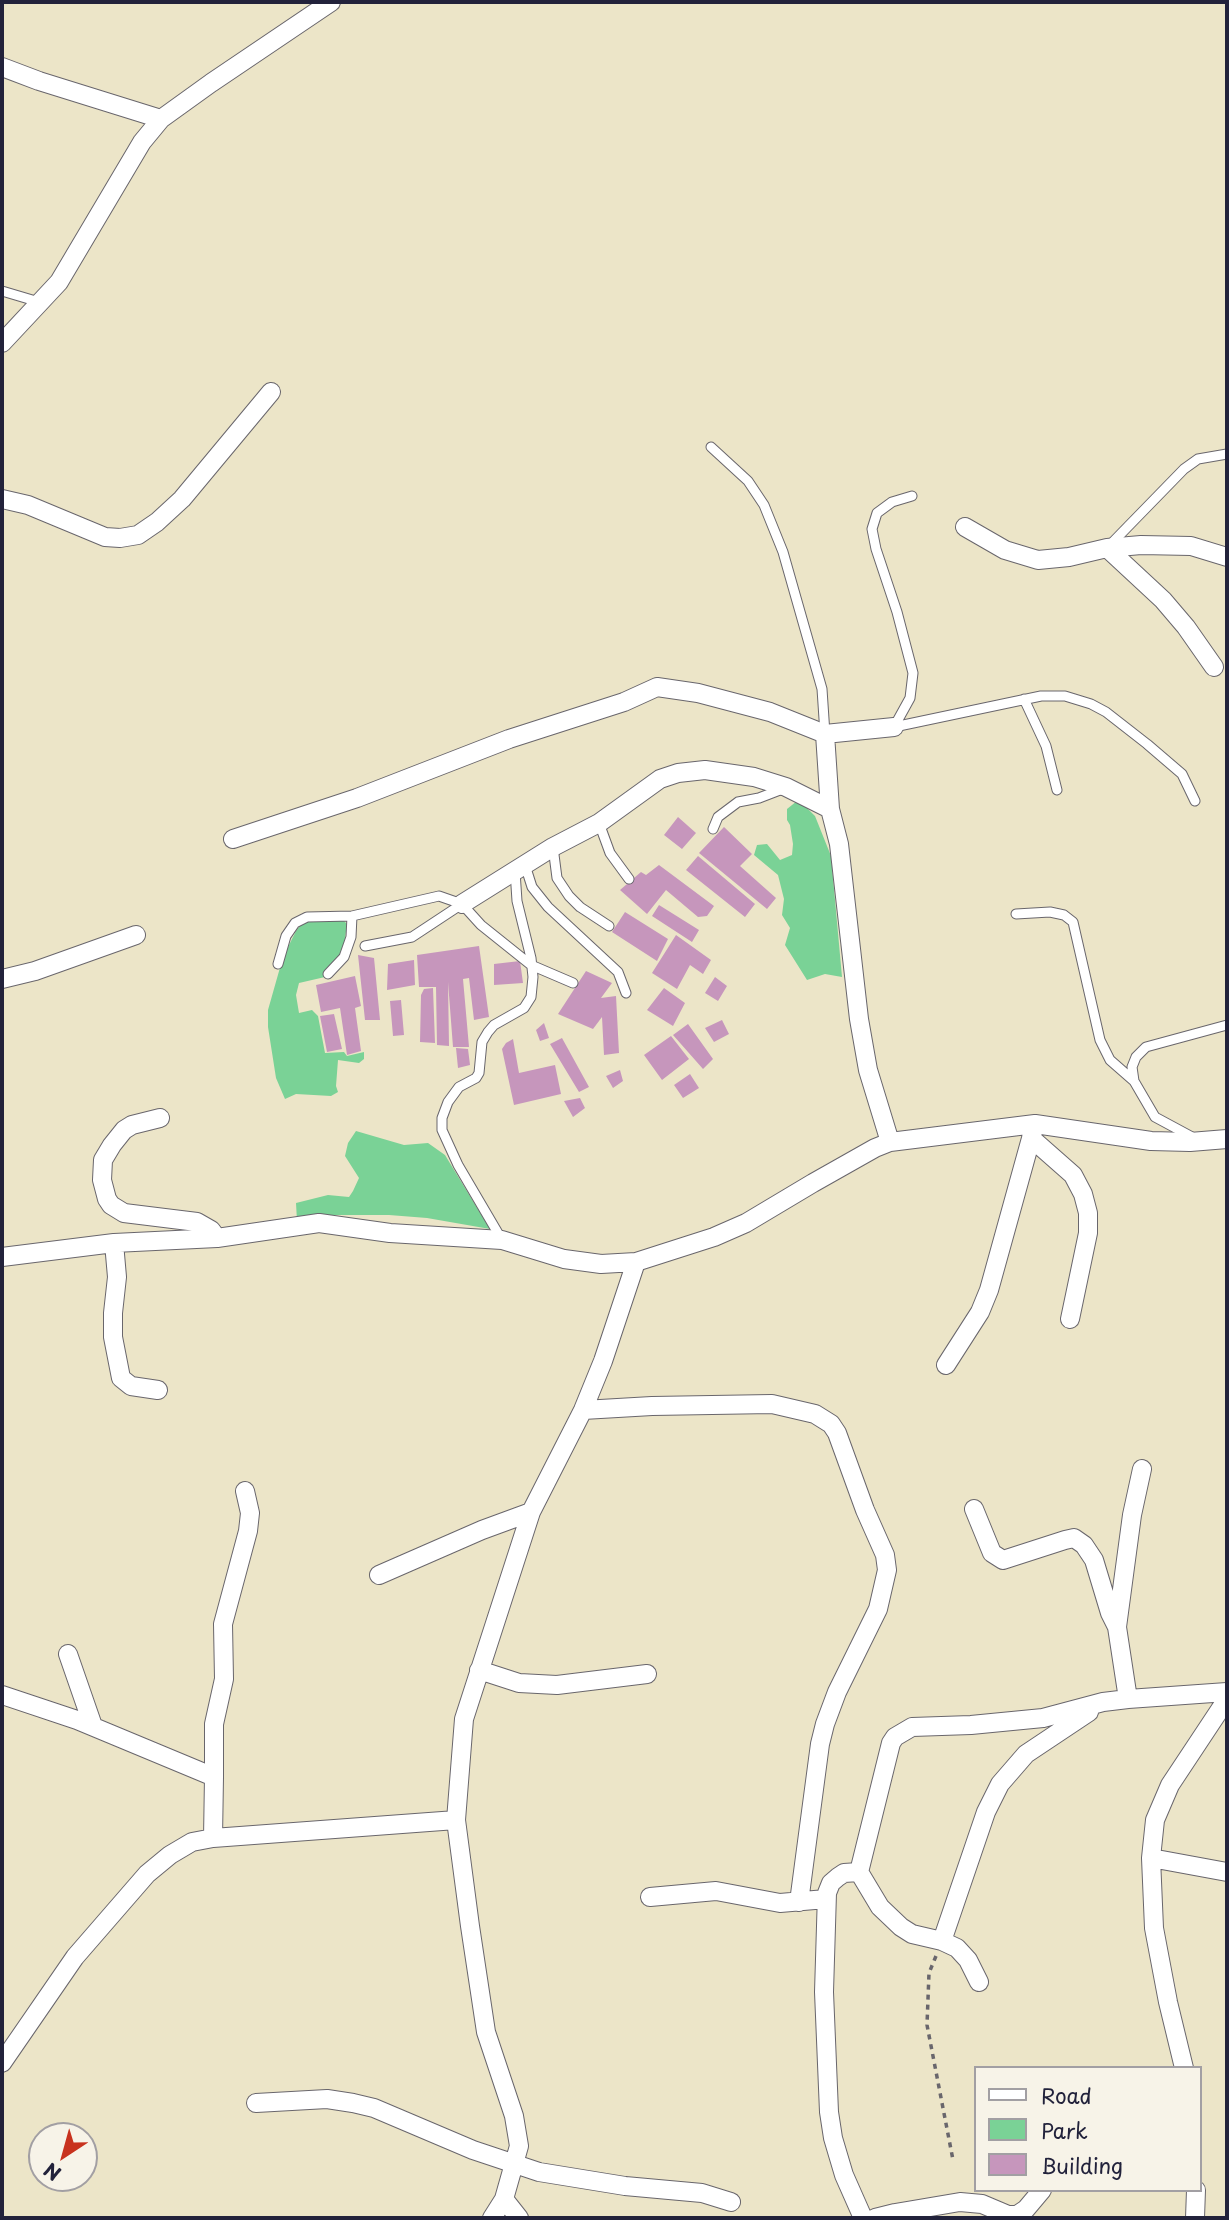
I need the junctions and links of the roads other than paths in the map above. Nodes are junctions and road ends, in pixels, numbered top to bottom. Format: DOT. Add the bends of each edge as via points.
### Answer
graph roads {
  1 [pos="331,2"];
  2 [pos="2,67"];
  3 [pos="161,119"];
  4 [pos="2,291"];
  5 [pos="41,303"];
  6 [pos="2,342"];
  7 [pos="271,393"];
  8 [pos="711,447"];
  9 [pos="1227,454"];
  10 [pos="912,496"];
  11 [pos="2,499"];
  12 [pos="965,527"];
  13 [pos="1107,548"];
  14 [pos="1227,557"];
  15 [pos="1214,667"];
  16 [pos="1024,699"];
  17 [pos="894,727"];
  18 [pos="825,734"];
  19 [pos="786,787"];
  20 [pos="1057,790"];
  21 [pos="1195,801"];
  22 [pos="830,810"];
  23 [pos="598,823"];
  24 [pos="713,829"];
  25 [pos="233,839"];
  26 [pos="553,847"];
  27 [pos="520,868"];
  28 [pos="629,879"];
  29 [pos="462,904"];
  30 [pos="1016,914"];
  31 [pos="352,916"];
  32 [pos="609,926"];
  33 [pos="136,935"];
  34 [pos="365,946"];
  35 [pos="278,964"];
  36 [pos="531,965"];
  37 [pos="328,974"];
  38 [pos="2,979"];
  39 [pos="573,983"];
  40 [pos="626,993"];
  41 [pos="1227,1025"];
  42 [pos="1134,1081"];
  43 [pos="160,1118"];
  44 [pos="1033,1131"];
  45 [pos="1227,1139"];
  46 [pos="1202,1141"];
  47 [pos="890,1142"];
  48 [pos="217,1238"];
  49 [pos="502,1240"];
  50 [pos="114,1243"];
  51 [pos="2,1257"];
  52 [pos="636,1262"];
  53 [pos="1070,1319"];
  54 [pos="946,1365"];
  55 [pos="158,1390"];
  56 [pos="583,1410"];
  57 [pos="1142,1469"];
  58 [pos="245,1491"];
  59 [pos="974,1509"];
  60 [pos="531,1512"];
  61 [pos="379,1575"];
  62 [pos="1117,1627"];
  63 [pos="68,1654"];
  64 [pos="479,1670"];
  65 [pos="647,1674"];
  66 [pos="1227,1692"];
  67 [pos="2,1695"];
  68 [pos="1128,1699"];
  69 [pos="1227,1699"];
  70 [pos="1103,1702"];
  71 [pos="93,1726"];
  72 [pos="214,1777"];
  73 [pos="456,1820"];
  74 [pos="213,1838"];
  75 [pos="1152,1858"];
  76 [pos="859,1872"];
  77 [pos="1227,1872"];
  78 [pos="650,1897"];
  79 [pos="826,1899"];
  80 [pos="799,1902"];
  81 [pos="942,1941"];
  82 [pos="979,1982"];
  83 [pos="2,2063"];
  84 [pos="1184,2066"];
  85 [pos="256,2103"];
  86 [pos="515,2166"];
  87 [pos="1040,2192"];
  88 [pos="1196,2192"];
  89 [pos="504,2199"];
  90 [pos="731,2202"];
  91 [pos="492,2218"];
  92 [pos="519,2218"];
  93 [pos="863,2218"];
  94 [pos="875,2218"];
  95 [pos="1195,2218"];
  1 -- 3 [label="street"];
  2 -- 3 [label="street"];
  3 -- 5 [label="street" via="142,142 59,282"];
  4 -- 5 [label="lane"];
  5 -- 6 [label="street"];
  7 -- 11 [label="street" via="182,499 138,534 104,537"];
  8 -- 18 [label="lane" via="748,481 764,505 783,552 822,689"];
  9 -- 13 [label="lane" via="1198,459 1184,469"];
  10 -- 17 [label="lane" via="877,513 872,528 913,673 910,698"];
  12 -- 13 [label="street" via="1005,550 1038,560"];
  13 -- 14 [label="street" via="1191,546"];
  13 -- 15 [label="street" via="1163,600"];
  16 -- 17 [label="lane"];
  16 -- 20 [label="lane" via="1046,746"];
  16 -- 21 [label="lane" via="1065,696 1106,712 1182,774"];
  17 -- 18 [label="street"];
  18 -- 22 [label="street"];
  18 -- 25 [label="street" via="770,712 657,687"];
  19 -- 22 [label="street"];
  19 -- 23 [label="street" via="705,770 678,773 660,779"];
  19 -- 24 [label="lane" via="738,802 718,817"];
  22 -- 47 [label="street" via="839,844 868,1070"];
  23 -- 26 [label="street"];
  23 -- 28 [label="lane" via="610,853"];
  26 -- 27 [label="street"];
  26 -- 32 [label="lane" via="557,878 569,896"];
  27 -- 29 [label="street"];
  27 -- 36 [label="lane" via="517,901"];
  27 -- 40 [label="lane" via="548,907 618,972"];
  29 -- 31 [label="lane" via="439,896"];
  29 -- 34 [label="lane" via="412,937"];
  29 -- 36 [label="lane"];
  30 -- 42 [label="lane" via="1050,912 1073,922 1100,1040 1110,1060"];
  31 -- 35 [label="lane" via="307,917 295,923"];
  31 -- 37 [label="lane" via="344,957"];
  33 -- 38 [label="street"];
  36 -- 39 [label="lane"];
  36 -- 49 [label="lane" via="531,998 524,1008 488,1032 482,1042 479,1073 459,1087 442,1118 442,1130 458,1165"];
  41 -- 42 [label="lane" via="1146,1047 1132,1067"];
  42 -- 46 [label="lane" via="1155,1117"];
  43 -- 48 [label="street" via="132,1125 112,1144 103,1160 107,1199 124,1213 197,1222"];
  44 -- 46 [label="street"];
  44 -- 47 [label="street"];
  44 -- 53 [label="street" via="1073,1175 1088,1213"];
  44 -- 54 [label="street" via="989,1290"];
  45 -- 46 [label="street"];
  47 -- 52 [label="street" via="746,1223"];
  48 -- 49 [label="street" via="320,1223 390,1234"];
  48 -- 50 [label="street"];
  49 -- 52 [label="street" via="564,1259"];
  50 -- 51 [label="street"];
  50 -- 55 [label="street" via="113,1337 121,1378 131,1385"];
  52 -- 56 [label="street"];
  56 -- 60 [label="street"];
  56 -- 80 [label="street" via="772,1404 815,1414 831,1423 837,1433 887,1570 878,1609 825,1724"];
  57 -- 62 [label="street"];
  58 -- 72 [label="street" via="248,1531 223,1624 224,1679 214,1724"];
  59 -- 62 [label="street" via="992,1553 1003,1560 1066,1539 1084,1545 1094,1560"];
  60 -- 61 [label="street"];
  60 -- 64 [label="street"];
  62 -- 68 [label="street"];
  63 -- 71 [label="street"];
  64 -- 65 [label="street" via="519,1683 557,1685"];
  64 -- 73 [label="street" via="464,1719"];
  66 -- 68 [label="street"];
  67 -- 71 [label="street"];
  68 -- 70 [label="street"];
  69 -- 75 [label="street" via="1162,1800 1155,1820"];
  70 -- 76 [label="street" via="1043,1718 912,1727 899,1734 891,1743"];
  70 -- 81 [label="street" via="1026,1754 1000,1784"];
  71 -- 72 [label="street"];
  72 -- 74 [label="street"];
  73 -- 74 [label="street"];
  73 -- 86 [label="street" via="484,2020 514,2116 519,2146"];
  74 -- 83 [label="street" via="192,1842 147,1874 75,1957"];
  75 -- 77 [label="street"];
  75 -- 84 [label="street" via="1154,1928"];
  76 -- 79 [label="street" via="838,1877"];
  76 -- 81 [label="street" via="880,1906 901,1927"];
  78 -- 80 [label="street" via="716,1891"];
  79 -- 80 [label="street"];
  79 -- 93 [label="street" via="829,2112 844,2175"];
  81 -- 82 [label="street" via="963,1953"];
  85 -- 86 [label="street" via="327,2099 374,2108"];
  86 -- 89 [label="street"];
  86 -- 90 [label="street" via="586,2180 711,2194"];
  87 -- 94 [label="street" via="1017,2215 960,2202"];
  88 -- 95 [label="street"];
  89 -- 91 [label="street"];
  89 -- 92 [label="street"];
}
